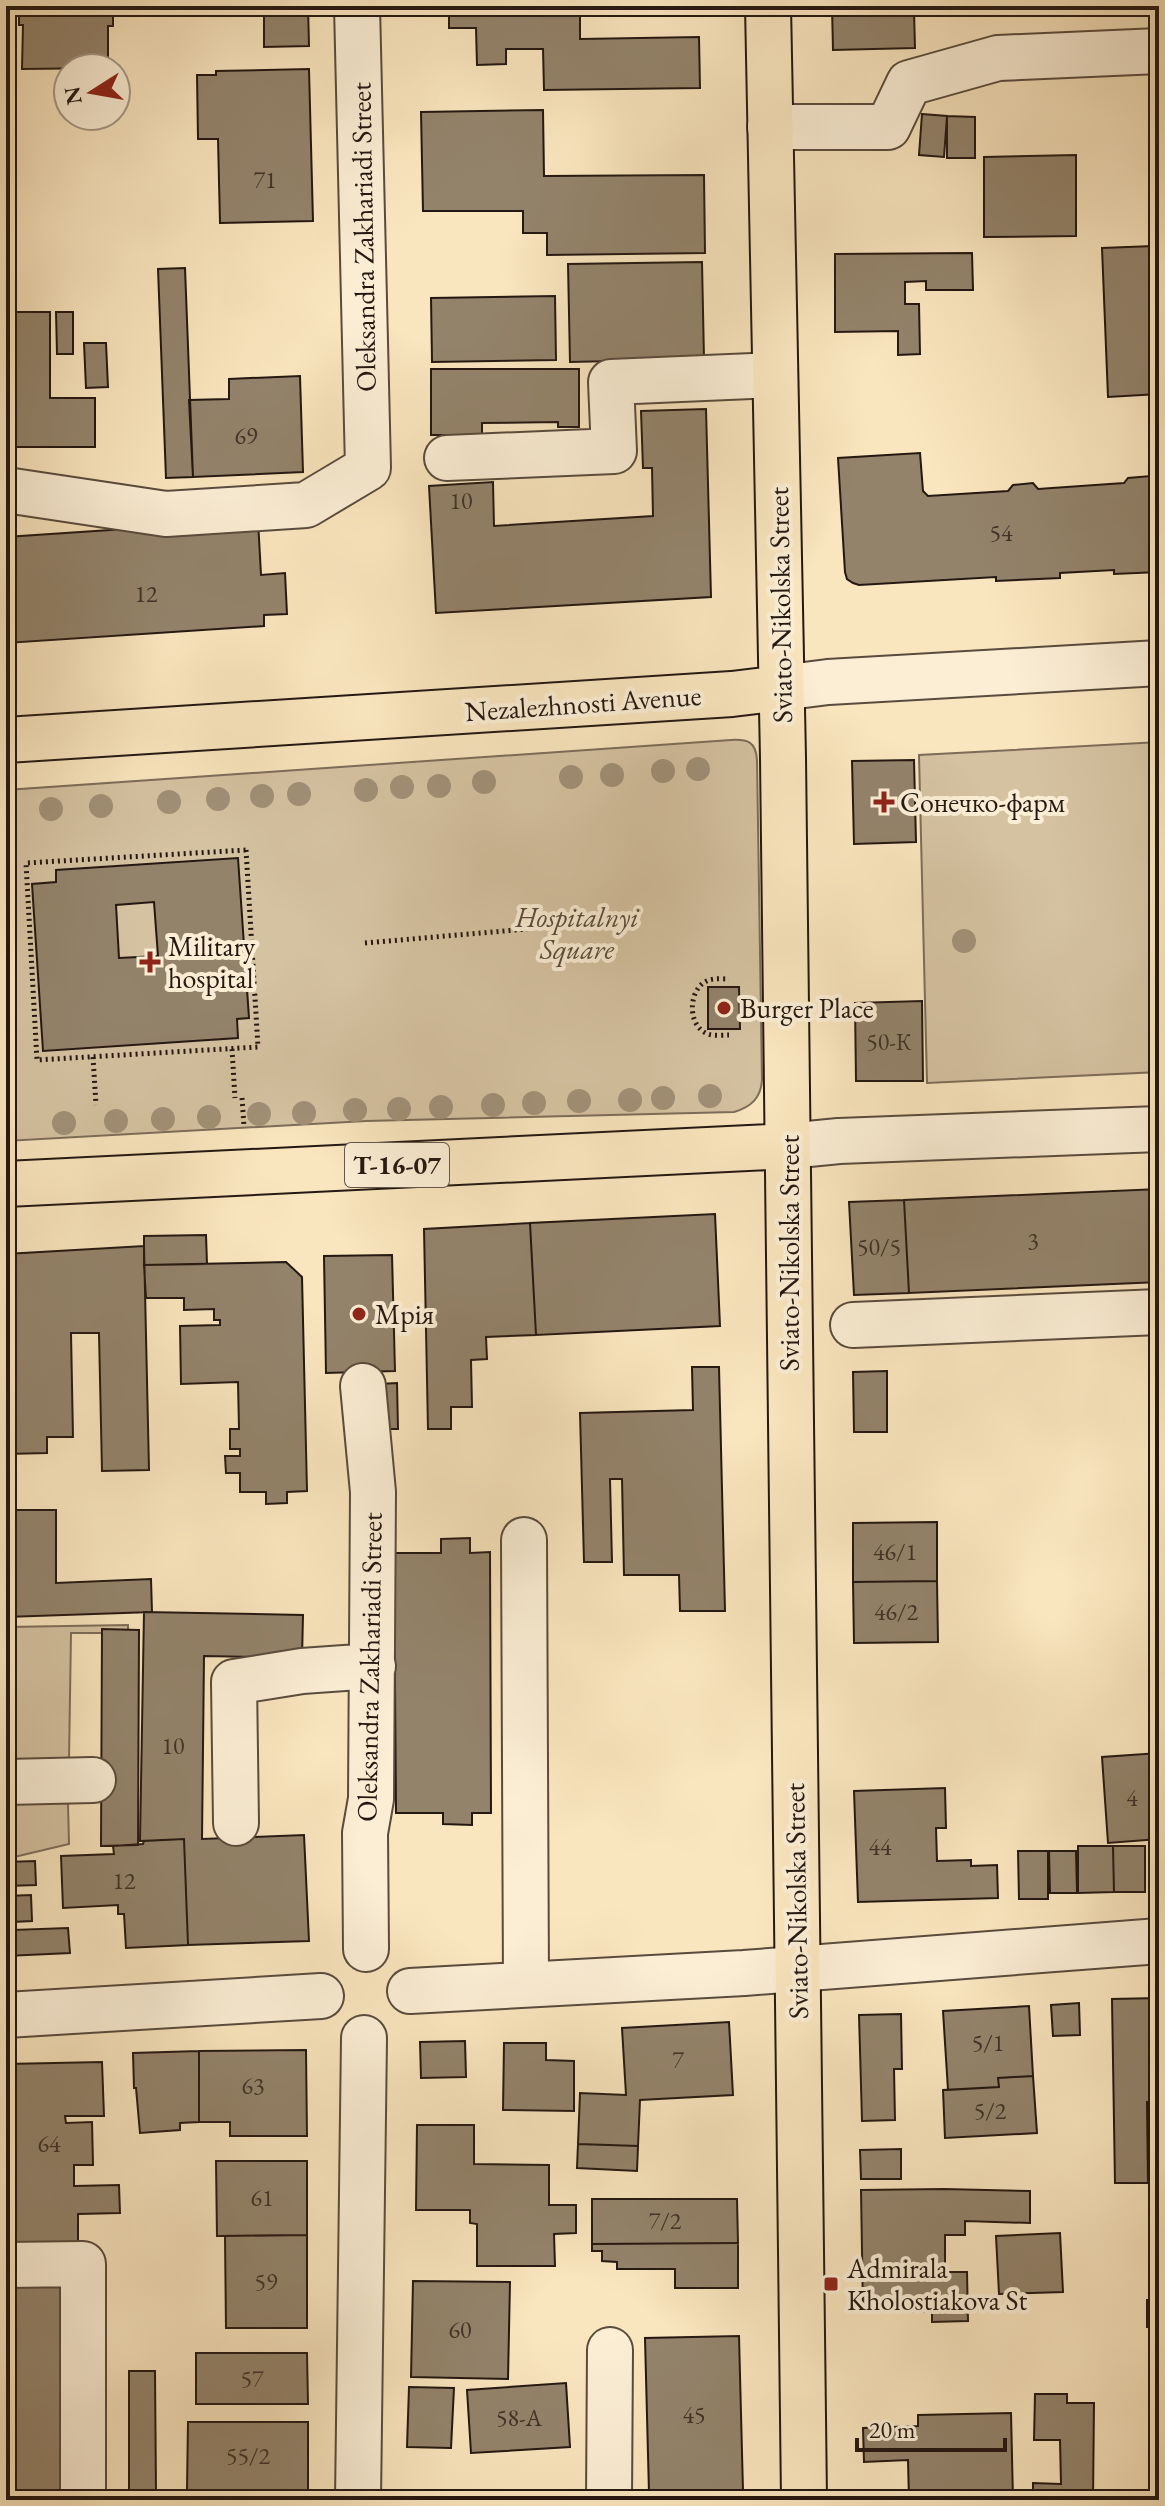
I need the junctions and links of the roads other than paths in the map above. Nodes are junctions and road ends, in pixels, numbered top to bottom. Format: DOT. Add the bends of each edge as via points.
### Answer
graph roads {
  1 [pos="357,6"];
  2 [pos="768,6"];
  3 [pos="1159,51"];
  4 [pos="770,127"];
  5 [pos="775,375"];
  6 [pos="447,458"];
  7 [pos="6,490"];
  8 [pos="1159,663"];
  9 [pos="781,688"];
  10 [pos="6,740"];
  11 [pos="1159,1129"];
  12 [pos="788,1146"];
  13 [pos="6,1184"];
  14 [pos="1159,1312"];
  15 [pos="853,1325"];
  16 [pos="363,1386"];
  17 [pos="524,1540"];
  18 [pos="373,1666"];
  19 [pos="93,1780"];
  20 [pos="6,1782"];
  21 [pos="236,1823"];
  22 [pos="1159,1941"];
  23 [pos="366,1949"];
  24 [pos="797,1968"];
  25 [pos="526,1984"];
  26 [pos="410,1991"];
  27 [pos="321,1996"];
  28 [pos="6,2015"];
  29 [pos="364,2038"];
  30 [pos="6,2265"];
  31 [pos="610,2350"];
  32 [pos="83,2500"];
  33 [pos="358,2500"];
  34 [pos="609,2500"];
  35 [pos="804,2500"];
  1 -- 7 [label="street, Oleksandra Zakhariadi Street" via="368,468 306,505 166,514"];
  2 -- 4 [label="main road, Sviato-Nikolska Street"];
  3 -- 4 [label="street" via="998,58 909,83 888,127"];
  4 -- 5 [label="main road, Sviato-Nikolska Street"];
  5 -- 6 [label="street" via="611,382 614,451"];
  5 -- 9 [label="main road, Sviato-Nikolska Street"];
  8 -- 9 [label="street, Nezalezhnosti Avenue"];
  9 -- 10 [label="main road, Nezalezhnosti Avenue"];
  9 -- 12 [label="main road, Sviato-Nikolska Street"];
  11 -- 12 [label="street"];
  12 -- 13 [label="main road, Т-16-07"];
  12 -- 24 [label="main road, Sviato-Nikolska Street"];
  14 -- 15 [label="street"];
  16 -- 18 [label="street, Oleksandra Zakhariadi Street" via="373,1492"];
  17 -- 25 [label="street"];
  18 -- 21 [label="street" via="234,1682"];
  18 -- 23 [label="street, Oleksandra Zakhariadi Street"];
  19 -- 20 [label="street"];
  22 -- 24 [label="street"];
  23 -- 26 [label="street"];
  23 -- 27 [label="street"];
  24 -- 25 [label="street"];
  24 -- 35 [label="main road, Sviato-Nikolska Street"];
  25 -- 26 [label="street"];
  26 -- 29 [label="street"];
  27 -- 28 [label="street"];
  27 -- 29 [label="street"];
  29 -- 33 [label="street"];
  30 -- 32 [label="street" via="83,2264"];
  31 -- 34 [label="street"];
}
